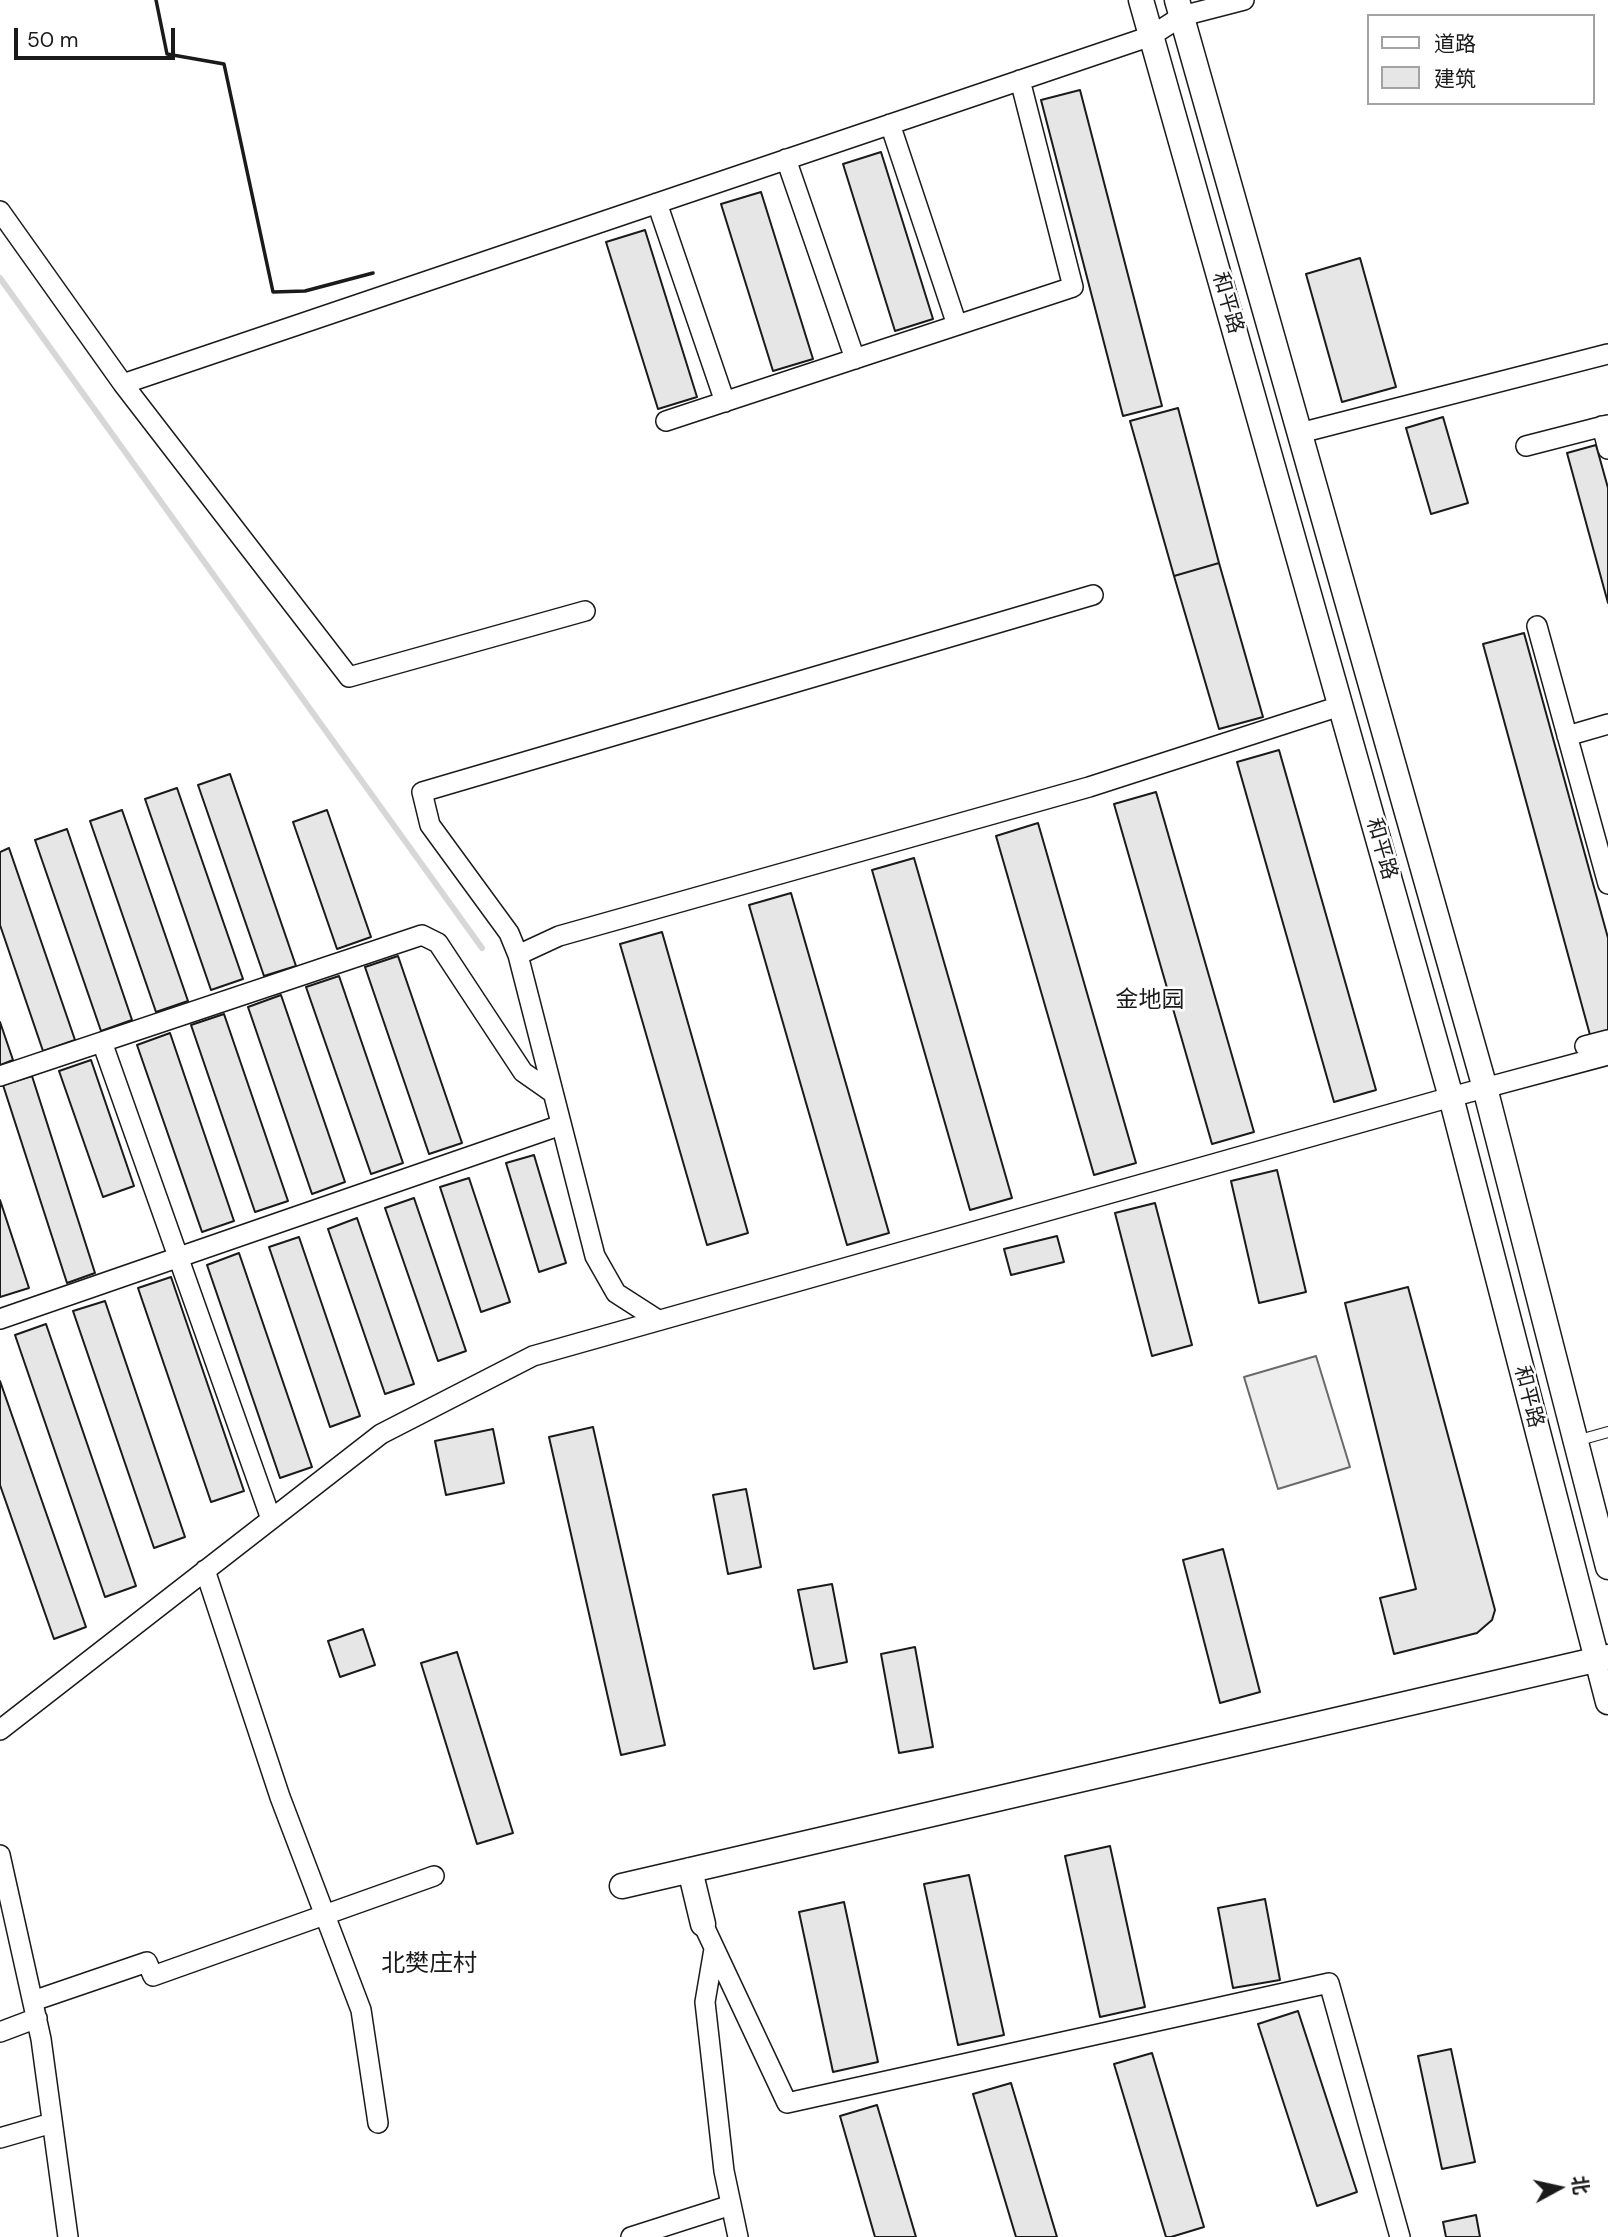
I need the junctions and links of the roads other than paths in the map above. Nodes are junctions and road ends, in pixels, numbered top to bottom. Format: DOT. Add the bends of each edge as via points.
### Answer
graph roads {
  1 [pos="1141,0"];
  2 [pos="1244,0"];
  3 [pos="1180,8"];
  4 [pos="1151,36"];
  5 [pos="1020,80"];
  6 [pos="890,124"];
  7 [pos="786,159"];
  8 [pos="657,203"];
  9 [pos="0,211"];
  10 [pos="957,325"];
  11 [pos="1608,354"];
  12 [pos="855,359"];
  13 [pos="124,384"];
  14 [pos="725,402"];
  15 [pos="666,421"];
  16 [pos="1605,425"];
  17 [pos="1300,433"];
  18 [pos="1526,446"];
  19 [pos="1608,449"];
  20 [pos="1093,595"];
  21 [pos="585,611"];
  22 [pos="1537,626"];
  23 [pos="1340,706"];
  24 [pos="1608,724"];
  25 [pos="1567,736"];
  26 [pos="1608,884"];
  27 [pos="518,955"];
  28 [pos="1608,1040"];
  29 [pos="102,1042"];
  30 [pos="1586,1046"];
  31 [pos="1608,1055"];
  32 [pos="0,1076"];
  33 [pos="1485,1088"];
  34 [pos="553,1093"];
  35 [pos="1451,1097"];
  36 [pos="561,1125"];
  37 [pos="178,1257"];
  38 [pos="0,1319"];
  39 [pos="658,1320"];
  40 [pos="1608,1432"];
  41 [pos="1576,1441"];
  42 [pos="271,1519"];
  43 [pos="1608,1567"];
  44 [pos="205,1570"];
  45 [pos="1602,1659"];
  46 [pos="1608,1702"];
  47 [pos="0,1730"];
  48 [pos="0,1854"];
  49 [pos="690,1870"];
  50 [pos="434,1876"];
  51 [pos="622,1886"];
  52 [pos="325,1915"];
  53 [pos="703,1924"];
  54 [pos="714,1949"];
  55 [pos="35,2010"];
  56 [pos="0,2032"];
  57 [pos="52,2123"];
  58 [pos="378,2123"];
  59 [pos="0,2138"];
  60 [pos="731,2205"];
  61 [pos="68,2237"];
  62 [pos="631,2237"];
  63 [pos="738,2237"];
  64 [pos="1401,2237"];
  1 -- 4 [label="street, 和平路"];
  2 -- 3 [label="street"];
  3 -- 4 [label="street"];
  3 -- 17 [label="street, 和平路"];
  4 -- 5 [label="street"];
  4 -- 23 [label="street, 和平路"];
  5 -- 6 [label="street"];
  5 -- 10 [label="street" via="1073,287"];
  6 -- 7 [label="street"];
  6 -- 10 [label="street"];
  7 -- 8 [label="street"];
  7 -- 12 [label="street"];
  8 -- 13 [label="street"];
  8 -- 14 [label="street"];
  9 -- 13 [label="street"];
  10 -- 12 [label="street"];
  11 -- 17 [label="street"];
  12 -- 14 [label="street"];
  13 -- 21 [label="street" via="349,677"];
  14 -- 15 [label="street"];
  16 -- 18 [label="street"];
  16 -- 19 [label="street"];
  17 -- 33 [label="street, 和平路"];
  20 -- 27 [label="street" via="422,792 430,825 509,933"];
  22 -- 25 [label="street"];
  23 -- 27 [label="street" via="1089,787 559,936"];
  23 -- 35 [label="street, 和平路"];
  24 -- 25 [label="street"];
  25 -- 26 [label="street"];
  27 -- 34 [label="street"];
  28 -- 30 [label="street"];
  29 -- 32 [label="street"];
  29 -- 34 [label="street" via="422,935 438,943 523,1073"];
  29 -- 37 [label="street"];
  31 -- 33 [label="street"];
  33 -- 35 [label="street"];
  33 -- 41 [label="street, 和平路"];
  34 -- 36 [label="street"];
  35 -- 39 [label="street"];
  35 -- 45 [label="street, 和平路"];
  36 -- 37 [label="street"];
  36 -- 39 [label="street" via="595,1256 616,1293"];
  37 -- 38 [label="street"];
  37 -- 42 [label="street"];
  39 -- 42 [label="street" via="533,1356 393,1427"];
  40 -- 41 [label="lane"];
  41 -- 43 [label="street, 和平路"];
  42 -- 44 [label="street"];
  44 -- 47 [label="street"];
  44 -- 52 [label="street" via="280,1797"];
  45 -- 46 [label="street, 和平路"];
  45 -- 49 [label="street"];
  48 -- 55 [label="street"];
  49 -- 51 [label="street"];
  49 -- 53 [label="street"];
  50 -- 52 [label="street"];
  52 -- 55 [label="street" via="153,1976 147,1962"];
  52 -- 58 [label="street" via="361,2010"];
  53 -- 54 [label="street"];
  54 -- 60 [label="street" via="705,2002 723,2171"];
  54 -- 64 [label="street" via="787,2104 1329,1983"];
  55 -- 56 [label="street"];
  55 -- 57 [label="street"];
  57 -- 59 [label="street"];
  57 -- 61 [label="street"];
  60 -- 62 [label="street"];
  60 -- 63 [label="street"];
}
